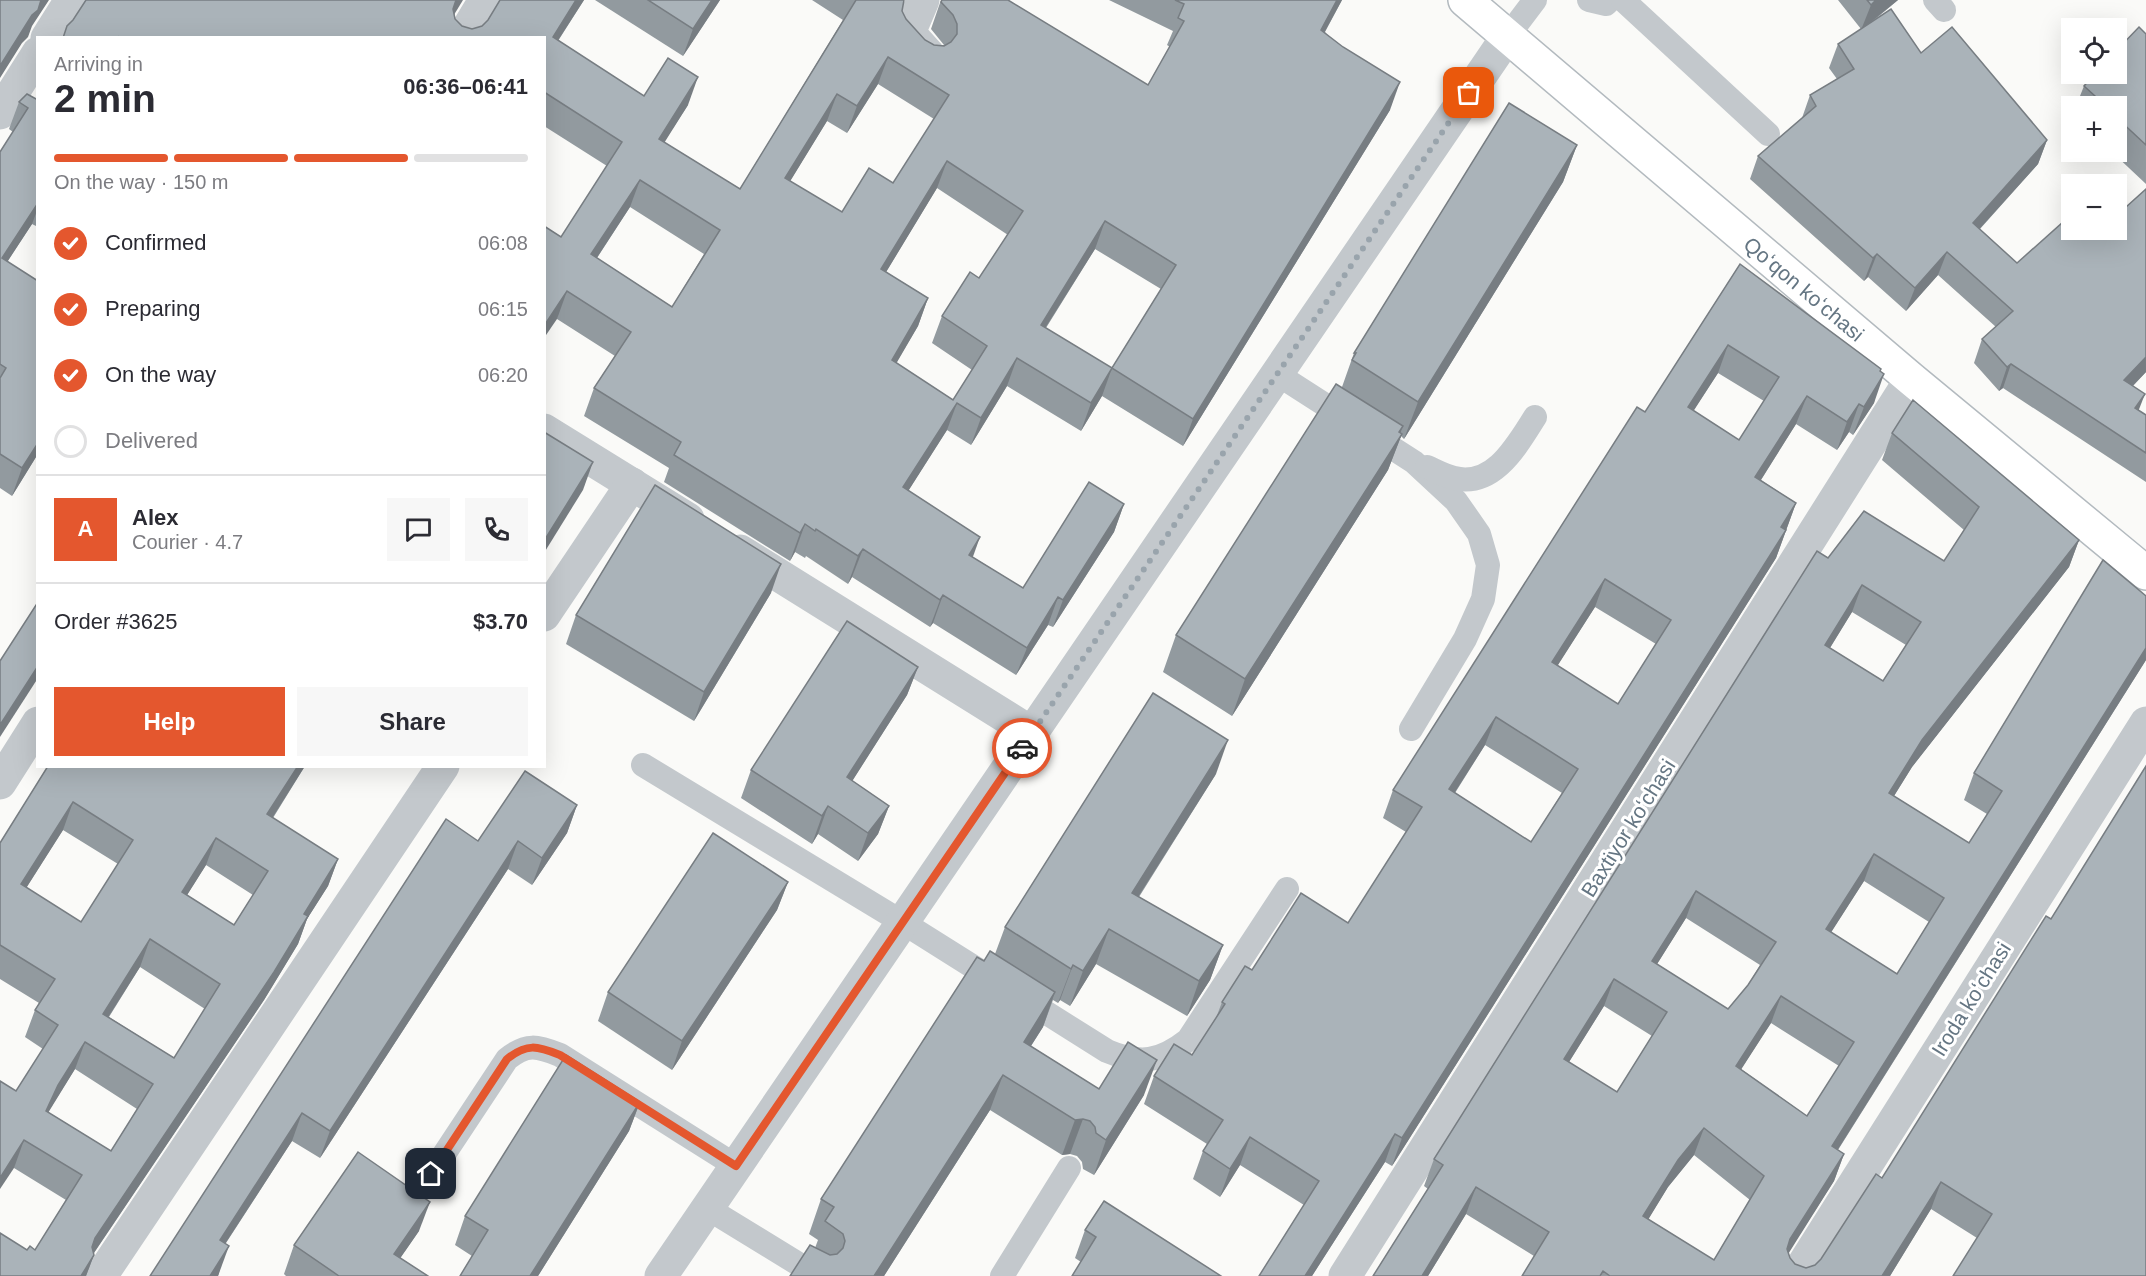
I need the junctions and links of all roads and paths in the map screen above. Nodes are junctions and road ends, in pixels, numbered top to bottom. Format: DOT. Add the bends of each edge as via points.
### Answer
graph roads {
  1 [pos="70,0"];
  2 [pos="485,0"];
  3 [pos="923,0"];
  4 [pos="1465,0"];
  5 [pos="1535,0"];
  6 [pos="1589,0"];
  7 [pos="1610,0"];
  8 [pos="1623,0"];
  9 [pos="48,36"];
  10 [pos="463,36"];
  11 [pos="1507,37"];
  12 [pos="929,55"];
  13 [pos="36,58"];
  14 [pos="16,107"];
  15 [pos="1768,134"];
  16 [pos="1277,374"];
  17 [pos="1911,379"];
  18 [pos="1535,417"];
  19 [pos="546,431"];
  20 [pos="1414,462"];
  21 [pos="632,484"];
  22 [pos="2146,573"];
  23 [pos="546,612"];
  24 [pos="2146,723"];
  25 [pos="36,726"];
  26 [pos="1411,729"];
  27 [pos="1032,733"];
  28 [pos="644,765"];
  29 [pos="441,768"];
  30 [pos="0,783"];
  31 [pos="1287,889"];
  32 [pos="902,922"];
  33 [pos="736,1166"];
  34 [pos="1069,1168"];
  35 [pos="431,1174"];
  36 [pos="707,1208"];
  37 [pos="100,1276"];
  38 [pos="661,1276"];
  39 [pos="818,1276"];
  40 [pos="1002,1276"];
  41 [pos="1345,1276"];
  42 [pos="1796,1276"];
  1 -- 9 [label="street"];
  2 -- 10 [label="street"];
  3 -- 12 [label="street" via="910,34"];
  4 -- 11 [label="main road, Qoʻqon koʻchasi"];
  5 -- 11 [label="lane"];
  6 -- 7 [label="lane" via="1606,4"];
  8 -- 15 [label="lane"];
  11 -- 16 [label="street"];
  11 -- 17 [label="main road, Qoʻqon koʻchasi"];
  13 -- 14 [label="street"];
  16 -- 20 [label="lane"];
  16 -- 27 [label="street"];
  17 -- 22 [label="main road, Qoʻqon koʻchasi"];
  17 -- 41 [label="street, Baxtiyor koʻchasi"];
  18 -- 20 [label="lane" via="1500,466 1475,478 1455,478"];
  19 -- 21 [label="street"];
  20 -- 26 [label="lane" via="1456,501 1479,534 1488,565 1484,599 1465,639"];
  21 -- 23 [label="street"];
  21 -- 27 [label="street"];
  24 -- 42 [label="street, Iroda koʻchasi"];
  25 -- 30 [label="street"];
  27 -- 32 [label="street"];
  28 -- 32 [label="lane"];
  29 -- 37 [label="street"];
  31 -- 32 [label="lane" via="1188,1040 1172,1053 1156,1059 1119,1056 1107,1051"];
  32 -- 33 [label="street"];
  33 -- 35 [label="lane" via="560,1055 528,1047 507,1059"];
  33 -- 36 [label="street"];
  34 -- 40 [label="lane"];
  36 -- 38 [label="street"];
  36 -- 39 [label="lane"];
}
